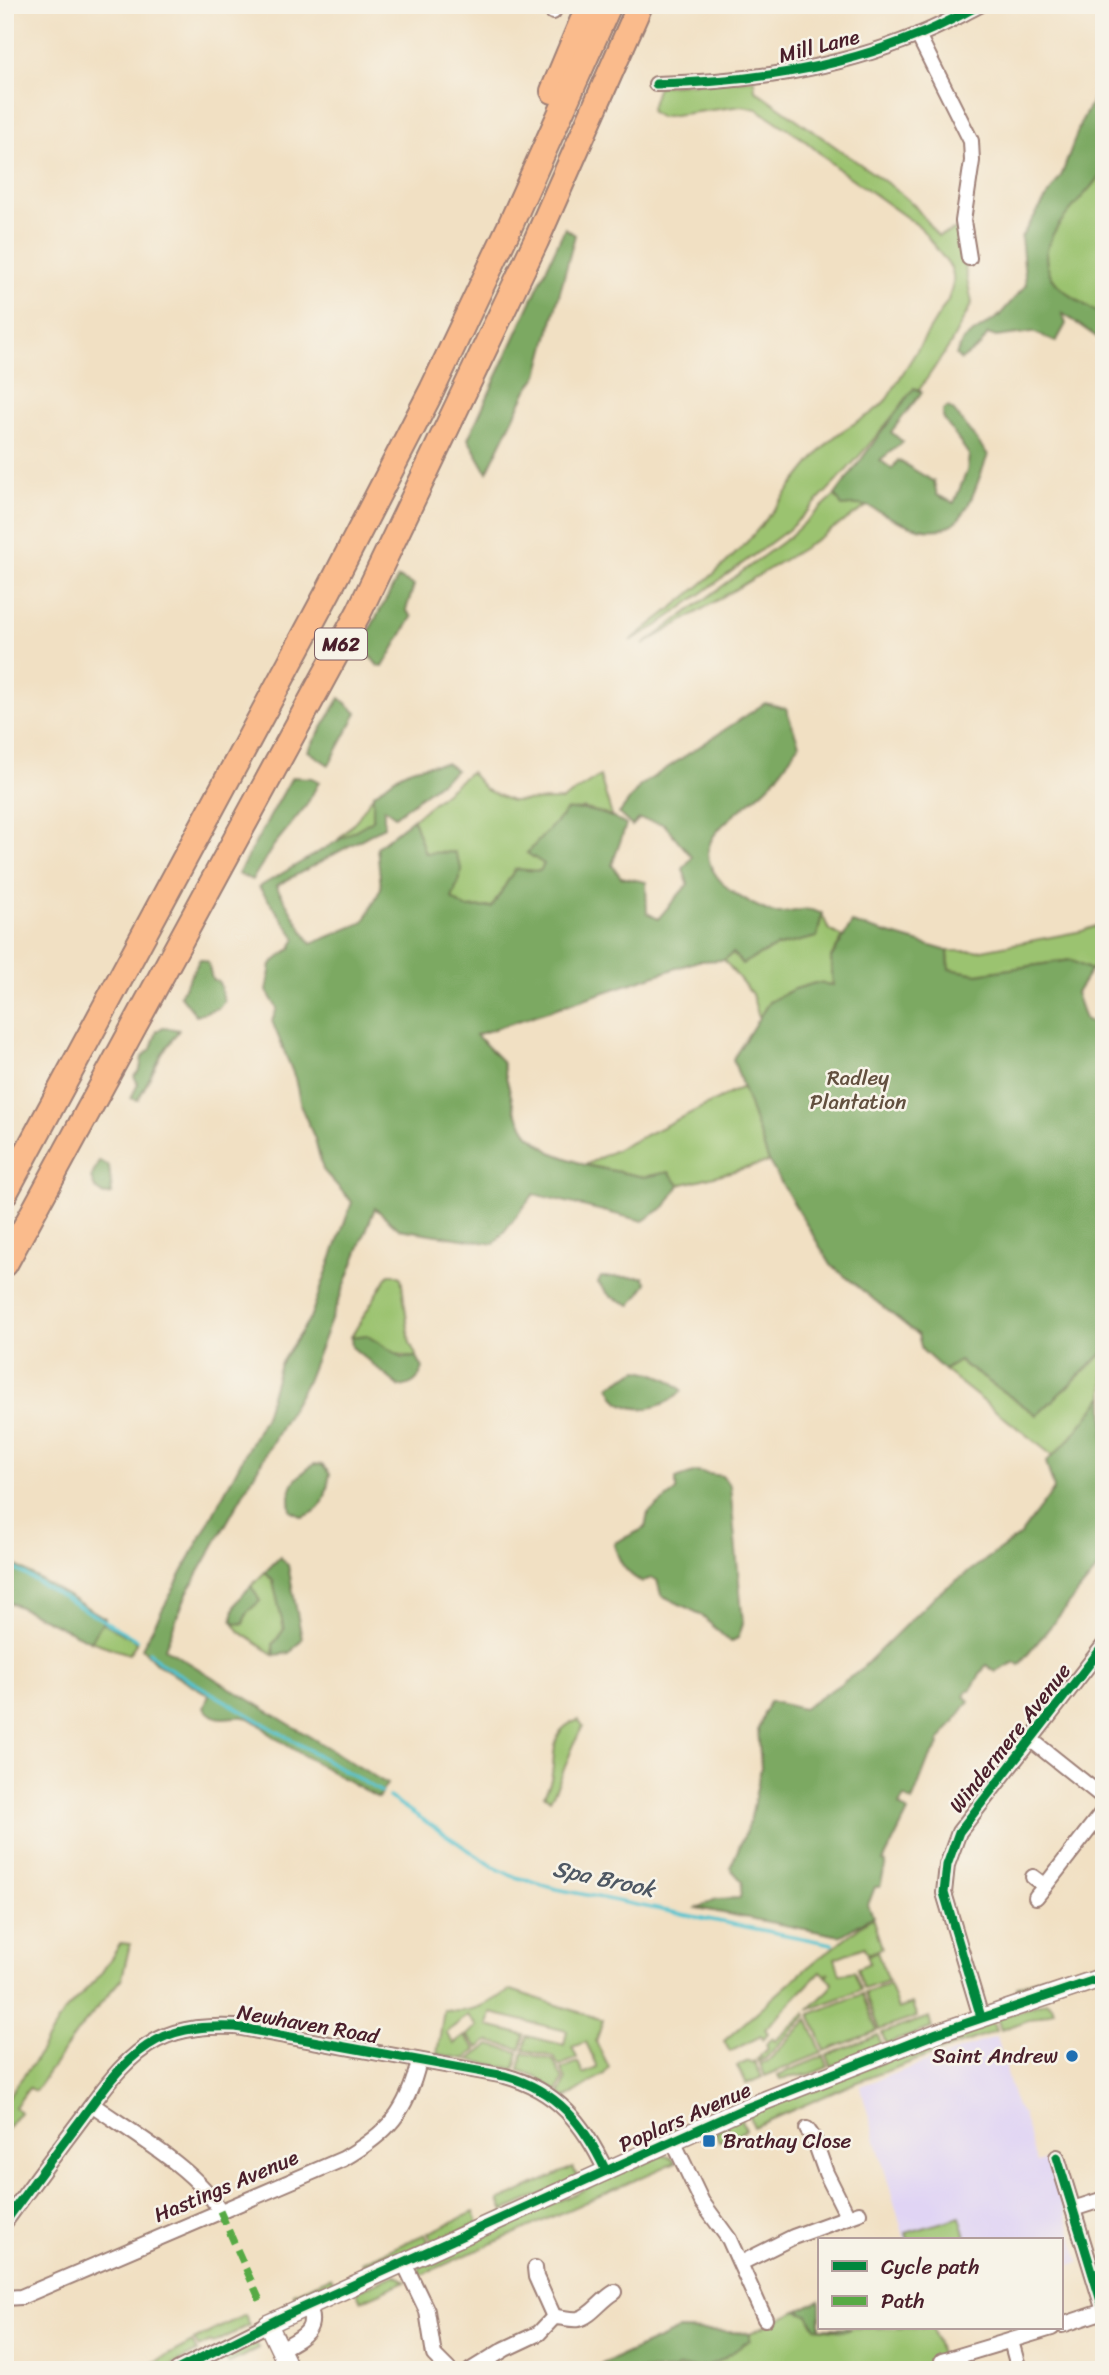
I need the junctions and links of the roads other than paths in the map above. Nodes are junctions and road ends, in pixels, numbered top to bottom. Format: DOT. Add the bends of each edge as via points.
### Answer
graph roads {
  1 [pos="589,5"];
  2 [pos="609,5"];
  3 [pos="640,5"];
  4 [pos="980,5"];
  5 [pos="918,35"];
  6 [pos="656,84"];
  7 [pos="969,258"];
  8 [pos="329,590"];
  9 [pos="5,1193"];
  10 [pos="5,1264"];
  11 [pos="1104,1645"];
  12 [pos="1030,1739"];
  13 [pos="1104,1798"];
  14 [pos="1104,1810"];
  15 [pos="1038,1886"];
  16 [pos="1104,1977"];
  17 [pos="981,2017"];
  18 [pos="419,2061"];
  19 [pos="93,2105"];
  20 [pos="805,2128"];
  21 [pos="673,2141"];
  22 [pos="1057,2157"];
  23 [pos="606,2171"];
  24 [pos="1104,2199"];
  25 [pos="1073,2209"];
  26 [pos="220,2211"];
  27 [pos="5,2222"];
  28 [pos="404,2263"];
  29 [pos="741,2263"];
  30 [pos="535,2268"];
  31 [pos="618,2290"];
  32 [pos="5,2298"];
  33 [pos="307,2306"];
  34 [pos="1104,2311"];
  35 [pos="554,2317"];
  36 [pos="763,2320"];
  37 [pos="268,2324"];
  38 [pos="1064,2324"];
  39 [pos="1046,2330"];
  40 [pos="1011,2341"];
  41 [pos="281,2349"];
  42 [pos="942,2361"];
  43 [pos="447,2369"];
  44 [pos="177,2370"];
  45 [pos="290,2370"];
  46 [pos="471,2370"];
  47 [pos="1019,2370"];
  1 -- 8 [label="highway"];
  2 -- 8 [label="highway, M62" via="468,316"];
  3 -- 10 [label="highway, M62" via="536,241 359,612"];
  4 -- 5 [label="street, Mill Lane"];
  5 -- 6 [label="street, Mill Lane" via="790,73 715,83"];
  5 -- 7 [label="street" via="971,141 963,221"];
  8 -- 9 [label="highway, M62"];
  11 -- 12 [label="street, Windermere Avenue"];
  12 -- 13 [label="street"];
  12 -- 17 [label="street, Windermere Avenue" via="959,1832 947,1865 944,1894"];
  14 -- 15 [label="street"];
  16 -- 17 [label="street, Poplars Avenue"];
  17 -- 21 [label="street, Poplars Avenue" via="832,2073"];
  18 -- 19 [label="street, Newhaven Road" via="236,2027 208,2026 182,2030 137,2052"];
  18 -- 23 [label="street, Newhaven Road" via="505,2076 540,2090 582,2127"];
  18 -- 26 [label="street, Hastings Avenue" via="407,2101 374,2140 343,2159"];
  19 -- 26 [label="street" via="197,2180"];
  19 -- 27 [label="street, Newhaven Road"];
  20 -- 29 [label="street" via="853,2215"];
  21 -- 23 [label="street, Poplars Avenue"];
  21 -- 29 [label="street" via="702,2202"];
  22 -- 25 [label="street"];
  23 -- 28 [label="street, Poplars Avenue"];
  24 -- 25 [label="street"];
  25 -- 34 [label="street"];
  26 -- 32 [label="street, Hastings Avenue" via="21,2297"];
  28 -- 33 [label="street, Poplars Avenue"];
  28 -- 43 [label="street" via="429,2319 434,2356"];
  29 -- 36 [label="street"];
  30 -- 35 [label="street"];
  31 -- 35 [label="street" via="581,2318"];
  33 -- 37 [label="street, Poplars Avenue"];
  33 -- 41 [label="street" via="313,2318 310,2326 301,2338"];
  34 -- 38 [label="street"];
  35 -- 46 [label="street" via="538,2333"];
  37 -- 41 [label="street"];
  37 -- 44 [label="street, Poplars Avenue"];
  39 -- 40 [label="street"];
  40 -- 42 [label="street"];
  40 -- 47 [label="street"];
  41 -- 45 [label="street"];
}
